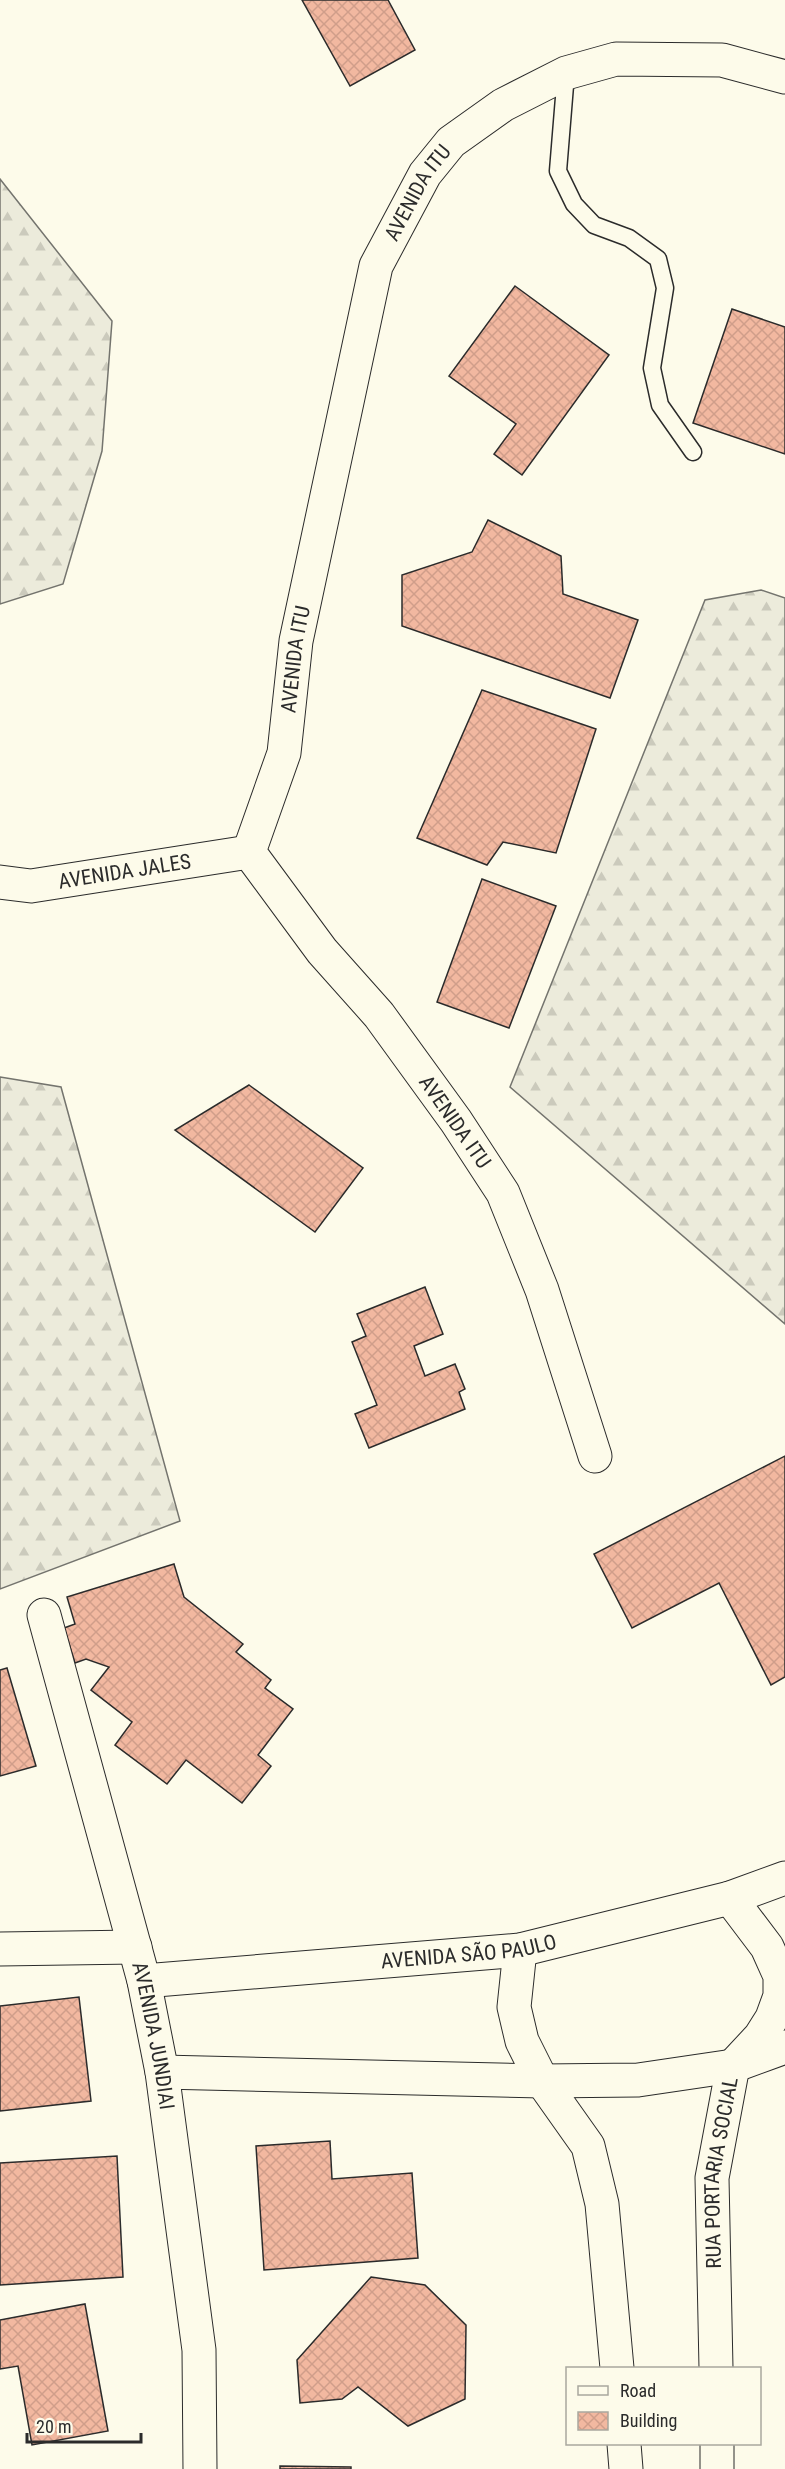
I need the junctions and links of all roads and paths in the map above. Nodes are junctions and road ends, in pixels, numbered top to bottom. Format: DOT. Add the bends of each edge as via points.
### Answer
graph roads {
  1 [pos="566,73"];
  2 [pos="785,77"];
  3 [pos="693,452"];
  4 [pos="249,852"];
  5 [pos="0,882"];
  6 [pos="595,1456"];
  7 [pos="44,1614"];
  8 [pos="785,1878"];
  9 [pos="730,1898"];
  10 [pos="135,1947"];
  11 [pos="0,1948"];
  12 [pos="520,1950"];
  13 [pos="144,1981"];
  14 [pos="785,2047"];
  15 [pos="733,2066"];
  16 [pos="162,2072"];
  17 [pos="542,2081"];
  18 [pos="617,2367"];
  19 [pos="716,2367"];
  20 [pos="624,2445"];
  21 [pos="717,2445"];
  22 [pos="200,2469"];
  23 [pos="626,2469"];
  24 [pos="717,2469"];
  1 -- 2 [label="street, AVENIDA ITU" via="616,59 722,60"];
  1 -- 3 [label="lane" via="558,171 574,204 594,225 629,238 658,259 665,288 652,368 660,405"];
  1 -- 4 [label="street, AVENIDA ITU" via="503,105 451,142 425,174 376,266 296,641 284,753"];
  4 -- 5 [label="street, AVENIDA JALES" via="31,886"];
  4 -- 6 [label="street, AVENIDA ITU" via="322,951 379,1015 503,1193 542,1290"];
  7 -- 10 [label="street, AVENIDA JUNDIAI"];
  8 -- 9 [label="street, AVENIDA SÃO PAULO"];
  9 -- 12 [label="street, AVENIDA SÃO PAULO"];
  9 -- 15 [label="street, RUA PORTARIA SOCIAL" via="767,1947 780,1976 780,1996 772,2018"];
  10 -- 11 [label="street"];
  10 -- 13 [label="street, AVENIDA JUNDIAI"];
  12 -- 13 [label="street, AVENIDA SÃO PAULO"];
  12 -- 17 [label="street" via="514,2007 522,2041"];
  13 -- 16 [label="street, AVENIDA JUNDIAI"];
  14 -- 15 [label="street"];
  15 -- 17 [label="street" via="638,2080"];
  15 -- 19 [label="street, RUA PORTARIA SOCIAL" via="712,2178"];
  16 -- 17 [label="street"];
  16 -- 22 [label="street, AVENIDA JUNDIAI" via="199,2350"];
  17 -- 18 [label="street" via="588,2146 602,2204"];
  20 -- 23 [label="street"];
  21 -- 24 [label="street"];
}
